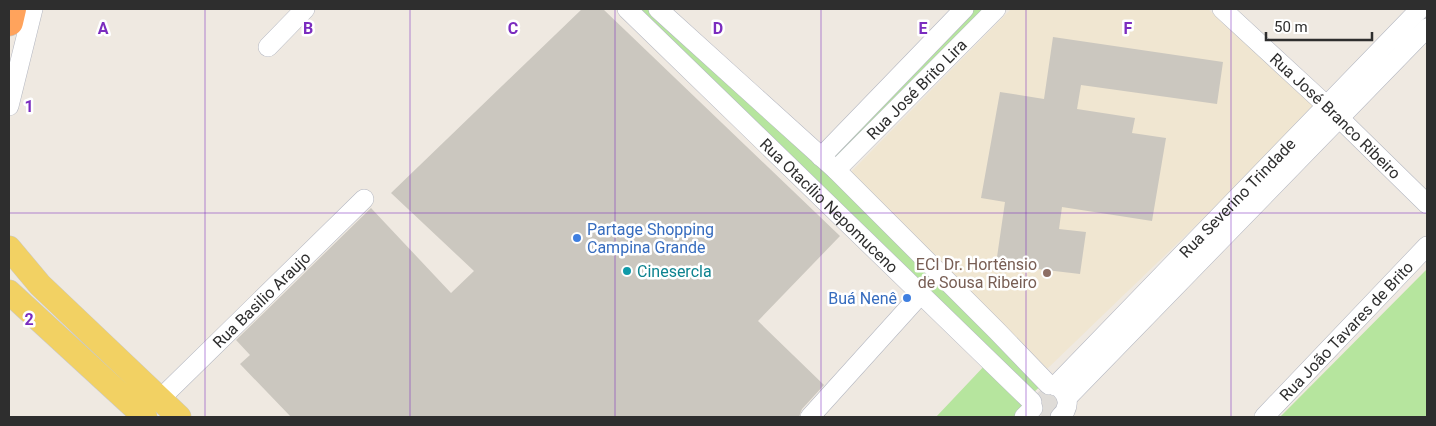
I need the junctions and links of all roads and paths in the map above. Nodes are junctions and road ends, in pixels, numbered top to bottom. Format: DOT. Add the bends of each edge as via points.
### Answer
graph roads {
  1 [pos="12,9"];
  2 [pos="33,9"];
  3 [pos="305,9"];
  4 [pos="627,9"];
  5 [pos="658,9"];
  6 [pos="964,9"];
  7 [pos="996,9"];
  8 [pos="1222,9"];
  9 [pos="1420,9"];
  10 [pos="9,22"];
  11 [pos="1427,28"];
  12 [pos="268,46"];
  13 [pos="9,106"];
  14 [pos="1333,111"];
  15 [pos="821,157"];
  16 [pos="836,170"];
  17 [pos="364,199"];
  18 [pos="1427,204"];
  19 [pos="1427,246"];
  20 [pos="9,248"];
  21 [pos="9,292"];
  22 [pos="921,294"];
  23 [pos="160,399"];
  24 [pos="1063,401"];
  25 [pos="1032,411"];
  26 [pos="134,413"];
  27 [pos="179,417"];
  28 [pos="810,417"];
  29 [pos="1264,417"];
  1 -- 10 [label="highway"];
  2 -- 13 [label="street"];
  3 -- 12 [label="street"];
  4 -- 22 [label="street, Rua Otacílio Nepomuceno"];
  5 -- 15 [label="street, Rua Otacílio Nepomuceno"];
  6 -- 15 [label="street, Rua José Brito Lira"];
  7 -- 16 [label="street, Rua José Brito Lira"];
  8 -- 14 [label="street, Rua José Branco Ribeiro"];
  9 -- 14 [label="street, Rua Severino Trindade"];
  11 -- 14 [label="street, Rua Severino Trindade"];
  14 -- 18 [label="street, Rua José Branco Ribeiro"];
  14 -- 24 [label="street, Rua Severino Trindade"];
  15 -- 16 [label="street, Rua Otacílio Nepomuceno"];
  16 -- 24 [label="street, Rua Otacílio Nepomuceno"];
  17 -- 23 [label="street, Rua Basilio Araujo"];
  19 -- 29 [label="street, Rua João Tavares de Brito"];
  20 -- 23 [label="main road" via="40,285"];
  21 -- 26 [label="main road"];
  22 -- 25 [label="street, Rua Otacílio Nepomuceno"];
  22 -- 28 [label="street"];
  23 -- 27 [label="main road"];
  24 -- 25 [label="street, Rua Severino Trindade" via="1039,389 1033,397"];
}
